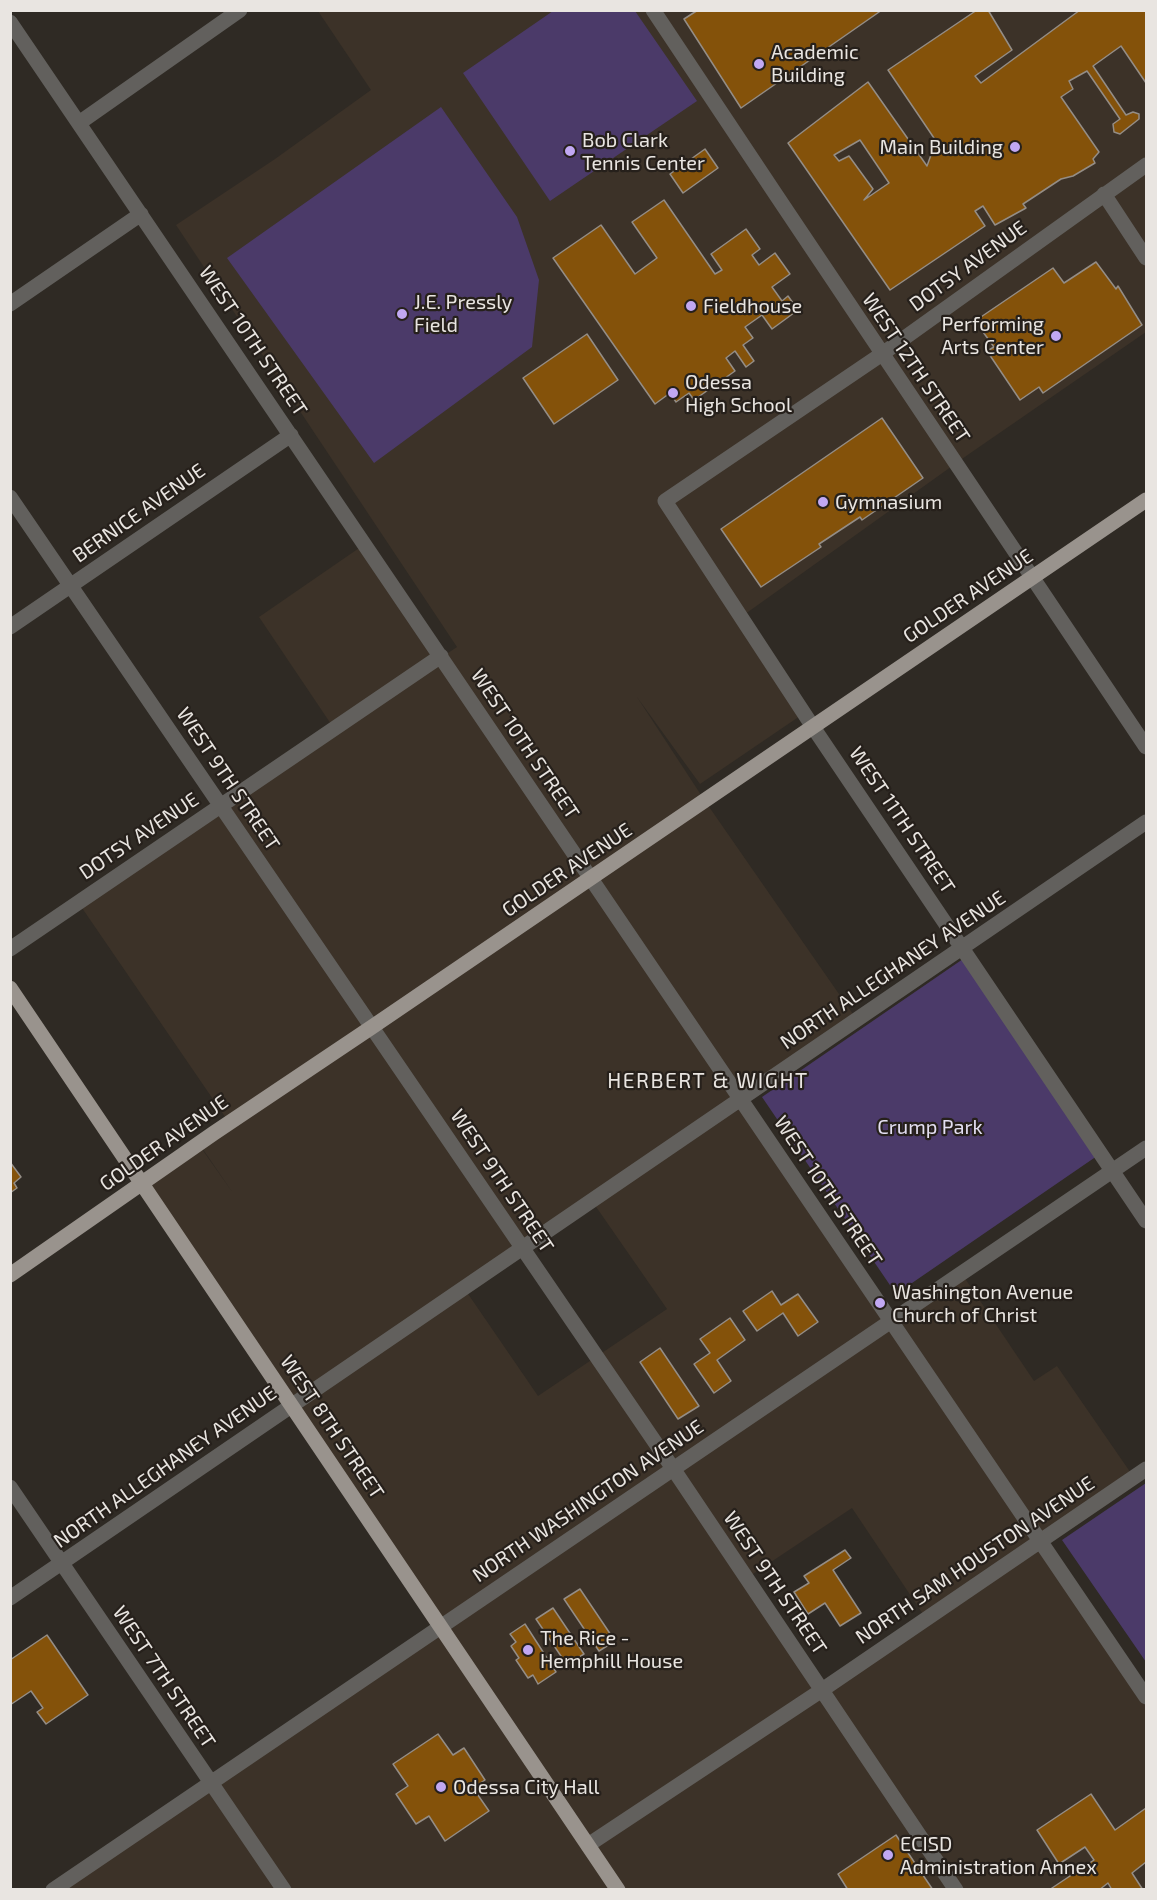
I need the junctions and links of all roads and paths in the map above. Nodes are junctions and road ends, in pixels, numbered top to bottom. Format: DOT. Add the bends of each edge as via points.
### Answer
graph roads {
  1 [pos="240,10"];
  2 [pos="653,10"];
  3 [pos="10,22"];
  4 [pos="79,123"];
  5 [pos="1146,165"];
  6 [pos="1104,194"];
  7 [pos="141,214"];
  8 [pos="1146,258"];
  9 [pos="10,304"];
  10 [pos="882,354"];
  11 [pos="291,435"];
  12 [pos="10,497"];
  13 [pos="1146,500"];
  14 [pos="665,501"];
  15 [pos="1032,578"];
  16 [pos="71,585"];
  17 [pos="10,627"];
  18 [pos="441,657"];
  19 [pos="813,727"];
  20 [pos="1146,747"];
  21 [pos="221,806"];
  22 [pos="1146,822"];
  23 [pos="591,878"];
  24 [pos="962,948"];
  25 [pos="10,949"];
  26 [pos="10,987"];
  27 [pos="372,1028"];
  28 [pos="741,1099"];
  29 [pos="1146,1148"];
  30 [pos="1113,1171"];
  31 [pos="144,1183"];
  32 [pos="1146,1221"];
  33 [pos="522,1248"];
  34 [pos="10,1275"];
  35 [pos="891,1322"];
  36 [pos="292,1405"];
  37 [pos="1146,1469"];
  38 [pos="674,1470"];
  39 [pos="10,1487"];
  40 [pos="1040,1541"];
  41 [pos="63,1563"];
  42 [pos="10,1599"];
  43 [pos="441,1625"];
  44 [pos="822,1690"];
  45 [pos="1146,1697"];
  46 [pos="211,1781"];
  47 [pos="588,1845"];
  48 [pos="53,1890"];
  49 [pos="284,1890"];
  50 [pos="618,1890"];
  51 [pos="956,1890"];
  1 -- 4 [label="street"];
  2 -- 10 [label="street, WEST 12TH STREET"];
  3 -- 4 [label="street, WEST 10TH STREET"];
  4 -- 7 [label="street, WEST 10TH STREET"];
  5 -- 6 [label="street, DOTSY AVENUE"];
  6 -- 8 [label="street"];
  6 -- 10 [label="street, DOTSY AVENUE"];
  7 -- 9 [label="street"];
  7 -- 11 [label="street, WEST 10TH STREET"];
  10 -- 14 [label="street, DOTSY AVENUE"];
  10 -- 15 [label="street, WEST 12TH STREET"];
  11 -- 16 [label="street, BERNICE AVENUE"];
  11 -- 18 [label="street, WEST 10TH STREET"];
  12 -- 16 [label="street, WEST 9TH STREET"];
  13 -- 15 [label="main road, GOLDER AVENUE"];
  14 -- 19 [label="street, WEST 11TH STREET"];
  15 -- 19 [label="main road, GOLDER AVENUE"];
  15 -- 20 [label="street, WEST 12TH STREET"];
  16 -- 17 [label="street, BERNICE AVENUE"];
  16 -- 21 [label="street, WEST 9TH STREET"];
  18 -- 21 [label="street, DOTSY AVENUE"];
  18 -- 23 [label="street, WEST 10TH STREET"];
  19 -- 23 [label="main road, GOLDER AVENUE"];
  19 -- 24 [label="street, WEST 11TH STREET"];
  21 -- 25 [label="street, DOTSY AVENUE"];
  21 -- 27 [label="street, WEST 9TH STREET"];
  22 -- 24 [label="street, NORTH ALLEGHANEY AVENUE"];
  23 -- 27 [label="main road, GOLDER AVENUE"];
  23 -- 28 [label="street, WEST 10TH STREET"];
  24 -- 28 [label="street, NORTH ALLEGHANEY AVENUE"];
  24 -- 30 [label="street, WEST 11TH STREET"];
  26 -- 31 [label="main road, WEST 8TH STREET"];
  27 -- 31 [label="main road, GOLDER AVENUE"];
  27 -- 33 [label="street, WEST 9TH STREET"];
  28 -- 33 [label="street, NORTH ALLEGHANEY AVENUE"];
  28 -- 35 [label="street, WEST 10TH STREET"];
  29 -- 30 [label="street, NORTH WASHINGTON AVENUE"];
  30 -- 32 [label="street, WEST 11TH STREET"];
  30 -- 35 [label="street, NORTH WASHINGTON AVENUE"];
  31 -- 34 [label="main road, GOLDER AVENUE"];
  31 -- 36 [label="main road, WEST 8TH STREET"];
  33 -- 36 [label="street, NORTH ALLEGHANEY AVENUE"];
  33 -- 38 [label="street, WEST 9TH STREET"];
  35 -- 38 [label="street, NORTH WASHINGTON AVENUE"];
  35 -- 40 [label="street, WEST 10TH STREET"];
  36 -- 41 [label="street, NORTH ALLEGHANEY AVENUE"];
  36 -- 43 [label="main road, WEST 8TH STREET"];
  37 -- 40 [label="street, NORTH SAM HOUSTON AVENUE"];
  38 -- 43 [label="street, NORTH WASHINGTON AVENUE"];
  38 -- 44 [label="street, WEST 9TH STREET"];
  39 -- 41 [label="street, WEST 7TH STREET"];
  40 -- 44 [label="street, NORTH SAM HOUSTON AVENUE"];
  40 -- 45 [label="street, WEST 10TH STREET"];
  41 -- 42 [label="street, NORTH ALLEGHANEY AVENUE"];
  41 -- 46 [label="street, WEST 7TH STREET"];
  43 -- 46 [label="street, NORTH WASHINGTON AVENUE"];
  43 -- 47 [label="main road, WEST 8TH STREET"];
  44 -- 47 [label="street, NORTH SAM HOUSTON AVENUE"];
  44 -- 51 [label="street, WEST 9TH STREET"];
  46 -- 48 [label="street, NORTH WASHINGTON AVENUE"];
  46 -- 49 [label="street, WEST 7TH STREET"];
  47 -- 50 [label="main road, WEST 8TH STREET"];
}
